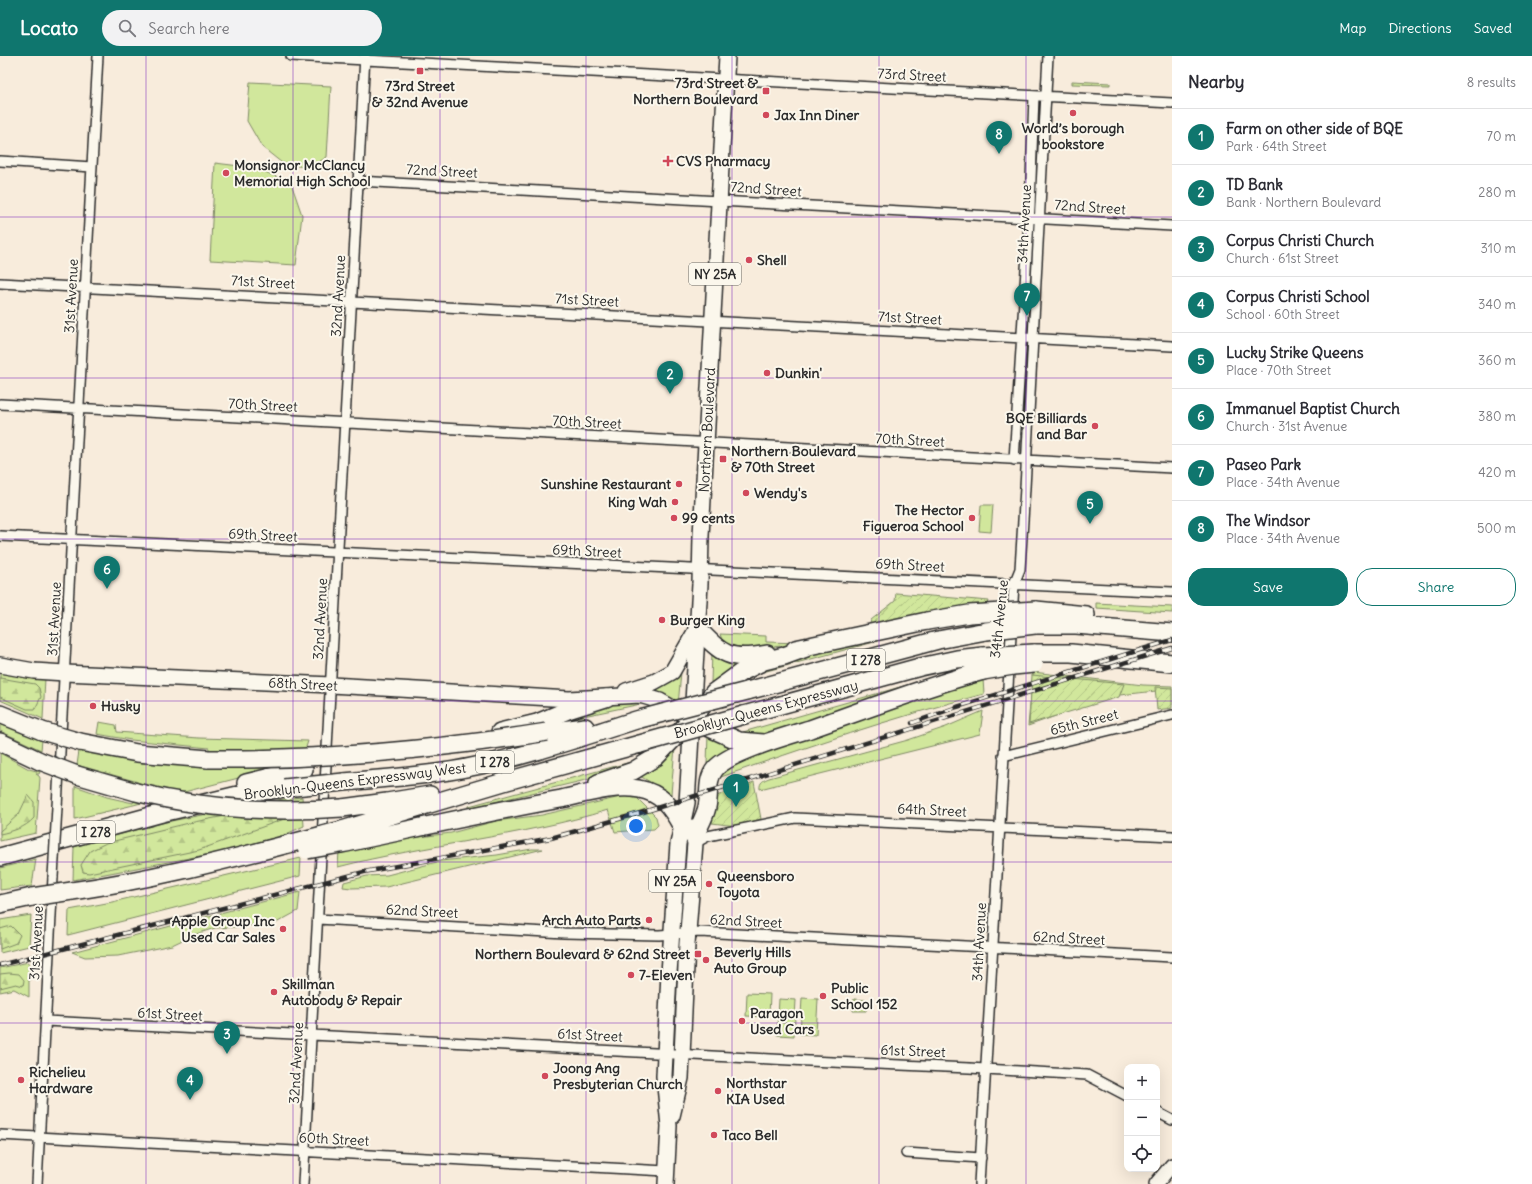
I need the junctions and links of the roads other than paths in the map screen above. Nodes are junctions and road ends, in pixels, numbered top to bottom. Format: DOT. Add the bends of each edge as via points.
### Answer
graph roads {
  1 [pos="98,56"];
  2 [pos="291,56"];
  3 [pos="727,56"];
  4 [pos="1048,56"];
  5 [pos="365,58"];
  6 [pos="726,80"];
  7 [pos="1034,96"];
  8 [pos="1045,96"];
  9 [pos="1172,103"];
  10 [pos="0,161"];
  11 [pos="92,167"];
  12 [pos="358,181"];
  13 [pos="719,200"];
  14 [pos="1034,218"];
  15 [pos="1172,226"];
  16 [pos="0,283"];
  17 [pos="86,287"];
  18 [pos="352,301"];
  19 [pos="713,321"];
  20 [pos="1022,339"];
  21 [pos="1032,339"];
  22 [pos="1172,346"];
  23 [pos="0,404"];
  24 [pos="79,409"];
  25 [pos="345,424"];
  26 [pos="706,443"];
  27 [pos="1014,460"];
  28 [pos="1026,461"];
  29 [pos="1172,468"];
  30 [pos="0,536"];
  31 [pos="72,540"];
  32 [pos="338,553"];
  33 [pos="700,570"];
  34 [pos="1014,584"];
  35 [pos="1172,592"];
  36 [pos="1035,618"];
  37 [pos="697,628"];
  38 [pos="1169,632"];
  39 [pos="806,648"];
  40 [pos="983,663"];
  41 [pos="1172,663"];
  42 [pos="0,665"];
  43 [pos="64,673"];
  44 [pos="331,685"];
  45 [pos="606,698"];
  46 [pos="0,714"];
  47 [pos="1172,715"];
  48 [pos="640,719"];
  49 [pos="692,720"];
  50 [pos="0,742"];
  51 [pos="768,743"];
  52 [pos="390,753"];
  53 [pos="1003,756"];
  54 [pos="507,781"];
  55 [pos="541,802"];
  56 [pos="162,813"];
  57 [pos="999,827"];
  58 [pos="690,836"];
  59 [pos="1172,836"];
  60 [pos="342,837"];
  61 [pos="29,850"];
  62 [pos="0,852"];
  63 [pos="0,857"];
  64 [pos="32,897"];
  65 [pos="0,900"];
  66 [pos="0,904"];
  67 [pos="318,919"];
  68 [pos="672,934"];
  69 [pos="688,934"];
  70 [pos="993,948"];
  71 [pos="1172,957"];
  72 [pos="46,1021"];
  73 [pos="312,1036"];
  74 [pos="665,1053"];
  75 [pos="682,1054"];
  76 [pos="986,1069"];
  77 [pos="1124,1094"];
  78 [pos="1160,1114"];
  79 [pos="1172,1120"];
  80 [pos="669,1126"];
  81 [pos="0,1135"];
  82 [pos="39,1136"];
  83 [pos="305,1151"];
  84 [pos="906,1153"];
  85 [pos="980,1158"];
  86 [pos="1172,1165"];
  87 [pos="666,1178"];
  88 [pos="36,1184"];
  89 [pos="303,1184"];
  90 [pos="979,1184"];
  91 [pos="1156,1184"];
  1 -- 11 [label="street, 31st Avenue"];
  2 -- 5 [label="street, 73rd Street"];
  3 -- 6 [label="main road, Northern Boulevard / NY 25A"];
  4 -- 8 [label="street, 34th Avenue"];
  5 -- 6 [label="street, 73rd Street"];
  5 -- 12 [label="street, 32nd Avenue"];
  6 -- 7 [label="street, 73rd Street"];
  6 -- 13 [label="main road, Northern Boulevard / NY 25A"];
  7 -- 8 [label="street, 73rd Street"];
  7 -- 14 [label="street, 34th Avenue"];
  8 -- 9 [label="street, 73rd Street"];
  8 -- 14 [label="street, 34th Avenue"];
  10 -- 11 [label="street"];
  11 -- 17 [label="street, 31st Avenue"];
  12 -- 13 [label="street, 72nd Street"];
  12 -- 18 [label="street, 32nd Avenue"];
  13 -- 14 [label="street, 72nd Street"];
  13 -- 19 [label="main road, Northern Boulevard / NY 25A"];
  14 -- 15 [label="street, 72nd Street"];
  14 -- 20 [label="street, 34th Avenue"];
  14 -- 21 [label="street, 34th Avenue"];
  16 -- 17 [label="street, 71st Street"];
  17 -- 18 [label="street, 71st Street"];
  17 -- 24 [label="street, 31st Avenue"];
  18 -- 19 [label="street, 71st Street"];
  18 -- 25 [label="street, 32nd Avenue"];
  19 -- 20 [label="street, 71st Street"];
  19 -- 26 [label="main road, Northern Boulevard / NY 25A"];
  20 -- 21 [label="street, 71st Street"];
  20 -- 27 [label="street, 34th Avenue"];
  21 -- 22 [label="street, 71st Street"];
  21 -- 28 [label="street, 34th Avenue"];
  23 -- 24 [label="street, 70th Street"];
  24 -- 25 [label="street, 70th Street"];
  24 -- 31 [label="street, 31st Avenue"];
  25 -- 26 [label="street, 70th Street"];
  25 -- 32 [label="street, 32nd Avenue"];
  26 -- 27 [label="street, 70th Street"];
  26 -- 33 [label="main road, Northern Boulevard / NY 25A"];
  27 -- 28 [label="street, 70th Street"];
  28 -- 29 [label="street, 70th Street"];
  28 -- 34 [label="street, 34th Avenue" via="1020,569"];
  30 -- 31 [label="street, 69th Street"];
  31 -- 32 [label="street, 69th Street"];
  31 -- 43 [label="street, 31st Avenue"];
  32 -- 33 [label="street, 69th Street"];
  32 -- 44 [label="street, 32nd Avenue"];
  33 -- 34 [label="street, 69th Street"];
  33 -- 37 [label="main road, Northern Boulevard"];
  34 -- 35 [label="street, 69th Street"];
  34 -- 53 [label="street, 34th Avenue"];
  36 -- 38 [label="highway" via="1106,617"];
  36 -- 39 [label="highway, bridge" via="969,614 861,634"];
  36 -- 48 [label="highway, Brooklyn-Queens Expressway / I 278, bridge" via="947,638"];
  37 -- 39 [label="highway" via="722,652 732,656 753,656"];
  37 -- 45 [label="main road" via="668,676"];
  37 -- 49 [label="main road, Northern Boulevard"];
  39 -- 49 [label="highway" via="764,661 740,673 714,692"];
  40 -- 41 [label="highway, bridge" via="1013,666 1034,659 1118,658"];
  40 -- 51 [label="highway" via="944,682"];
  40 -- 54 [label="highway, Brooklyn-Queens Expressway / I 278, bridge" via="957,659 920,667"];
  42 -- 43 [label="main road, 68th Street"];
  43 -- 44 [label="main road, 68th Street"];
  43 -- 72 [label="street, 31st Avenue, bridge"];
  44 -- 45 [label="main road, 68th Street" via="569,699"];
  44 -- 67 [label="street, 32nd Avenue"];
  45 -- 49 [label="main road" via="647,696"];
  45 -- 52 [label="highway" via="515,729"];
  46 -- 52 [label="highway, bridge" via="42,731 80,742 137,753 208,758 316,758"];
  47 -- 53 [label="street, 65th Street"];
  48 -- 52 [label="highway, bridge"];
  48 -- 56 [label="highway, Brooklyn-Queens Expressway West / I 278, bridge" via="471,767 242,794"];
  49 -- 51 [label="highway" via="739,741"];
  49 -- 55 [label="highway" via="663,751 640,767"];
  49 -- 58 [label="main road, Northern Boulevard / NY 25A" via="687,803"];
  50 -- 54 [label="highway, bridge" via="76,775 136,792 238,809 342,808 392,802"];
  51 -- 58 [label="highway" via="732,757 715,769 709,780 707,808"];
  52 -- 56 [label="highway" via="304,769 225,788"];
  53 -- 57 [label="street, 34th Avenue"];
  54 -- 60 [label="highway, Brooklyn-Queens Expressway West / I 278"];
  55 -- 58 [label="highway" via="614,789 640,789 665,801"];
  55 -- 60 [label="highway"];
  56 -- 61 [label="highway, Brooklyn-Queens Expressway West / I 278"];
  57 -- 58 [label="street, 64th Street" via="795,818 708,836"];
  57 -- 59 [label="street, 64th Street"];
  57 -- 70 [label="street, 34th Avenue"];
  58 -- 68 [label="main road, Northern Boulevard / NY 25A" via="678,844"];
  58 -- 69 [label="main road, Northern Boulevard / NY 25A"];
  60 -- 64 [label="highway, Brooklyn-Queens Expressway West / I 278, bridge" via="130,882"];
  61 -- 62 [label="highway"];
  61 -- 63 [label="highway, Brooklyn-Queens Expressway West / I 278"];
  64 -- 65 [label="highway, Brooklyn-Queens Expressway West / I 278"];
  64 -- 66 [label="highway"];
  67 -- 68 [label="street, 62nd Street" via="564,933"];
  67 -- 73 [label="street, 32nd Avenue"];
  68 -- 69 [label="street, 62nd Street"];
  68 -- 74 [label="main road, Northern Boulevard / NY 25A"];
  69 -- 70 [label="street, 62nd Street" via="700,932"];
  69 -- 75 [label="main road, Northern Boulevard / NY 25A"];
  70 -- 71 [label="street, 62nd Street"];
  70 -- 76 [label="street, 34th Avenue"];
  72 -- 73 [label="street, 61st Street"];
  72 -- 82 [label="street, 31st Avenue"];
  73 -- 74 [label="street, 61st Street"];
  73 -- 83 [label="street, 32nd Avenue"];
  74 -- 75 [label="street, 61st Street"];
  74 -- 80 [label="main road, Northern Boulevard / NY 25A" via="664,1076"];
  75 -- 76 [label="street, 61st Street"];
  75 -- 80 [label="main road, Northern Boulevard / NY 25A" via="681,1078"];
  76 -- 77 [label="street, 61st Street" via="1087,1075"];
  76 -- 85 [label="street, 34th Avenue"];
  78 -- 79 [label="street"];
  80 -- 87 [label="main road, Northern Boulevard / NY 25A"];
  81 -- 82 [label="street, 60th Street"];
  82 -- 83 [label="street, 60th Street"];
  82 -- 88 [label="street, 31st Avenue"];
  83 -- 87 [label="street, 60th Street"];
  83 -- 89 [label="street, 32nd Avenue"];
  84 -- 85 [label="street"];
  85 -- 90 [label="street, 34th Avenue"];
  86 -- 91 [label="main road"];
}
